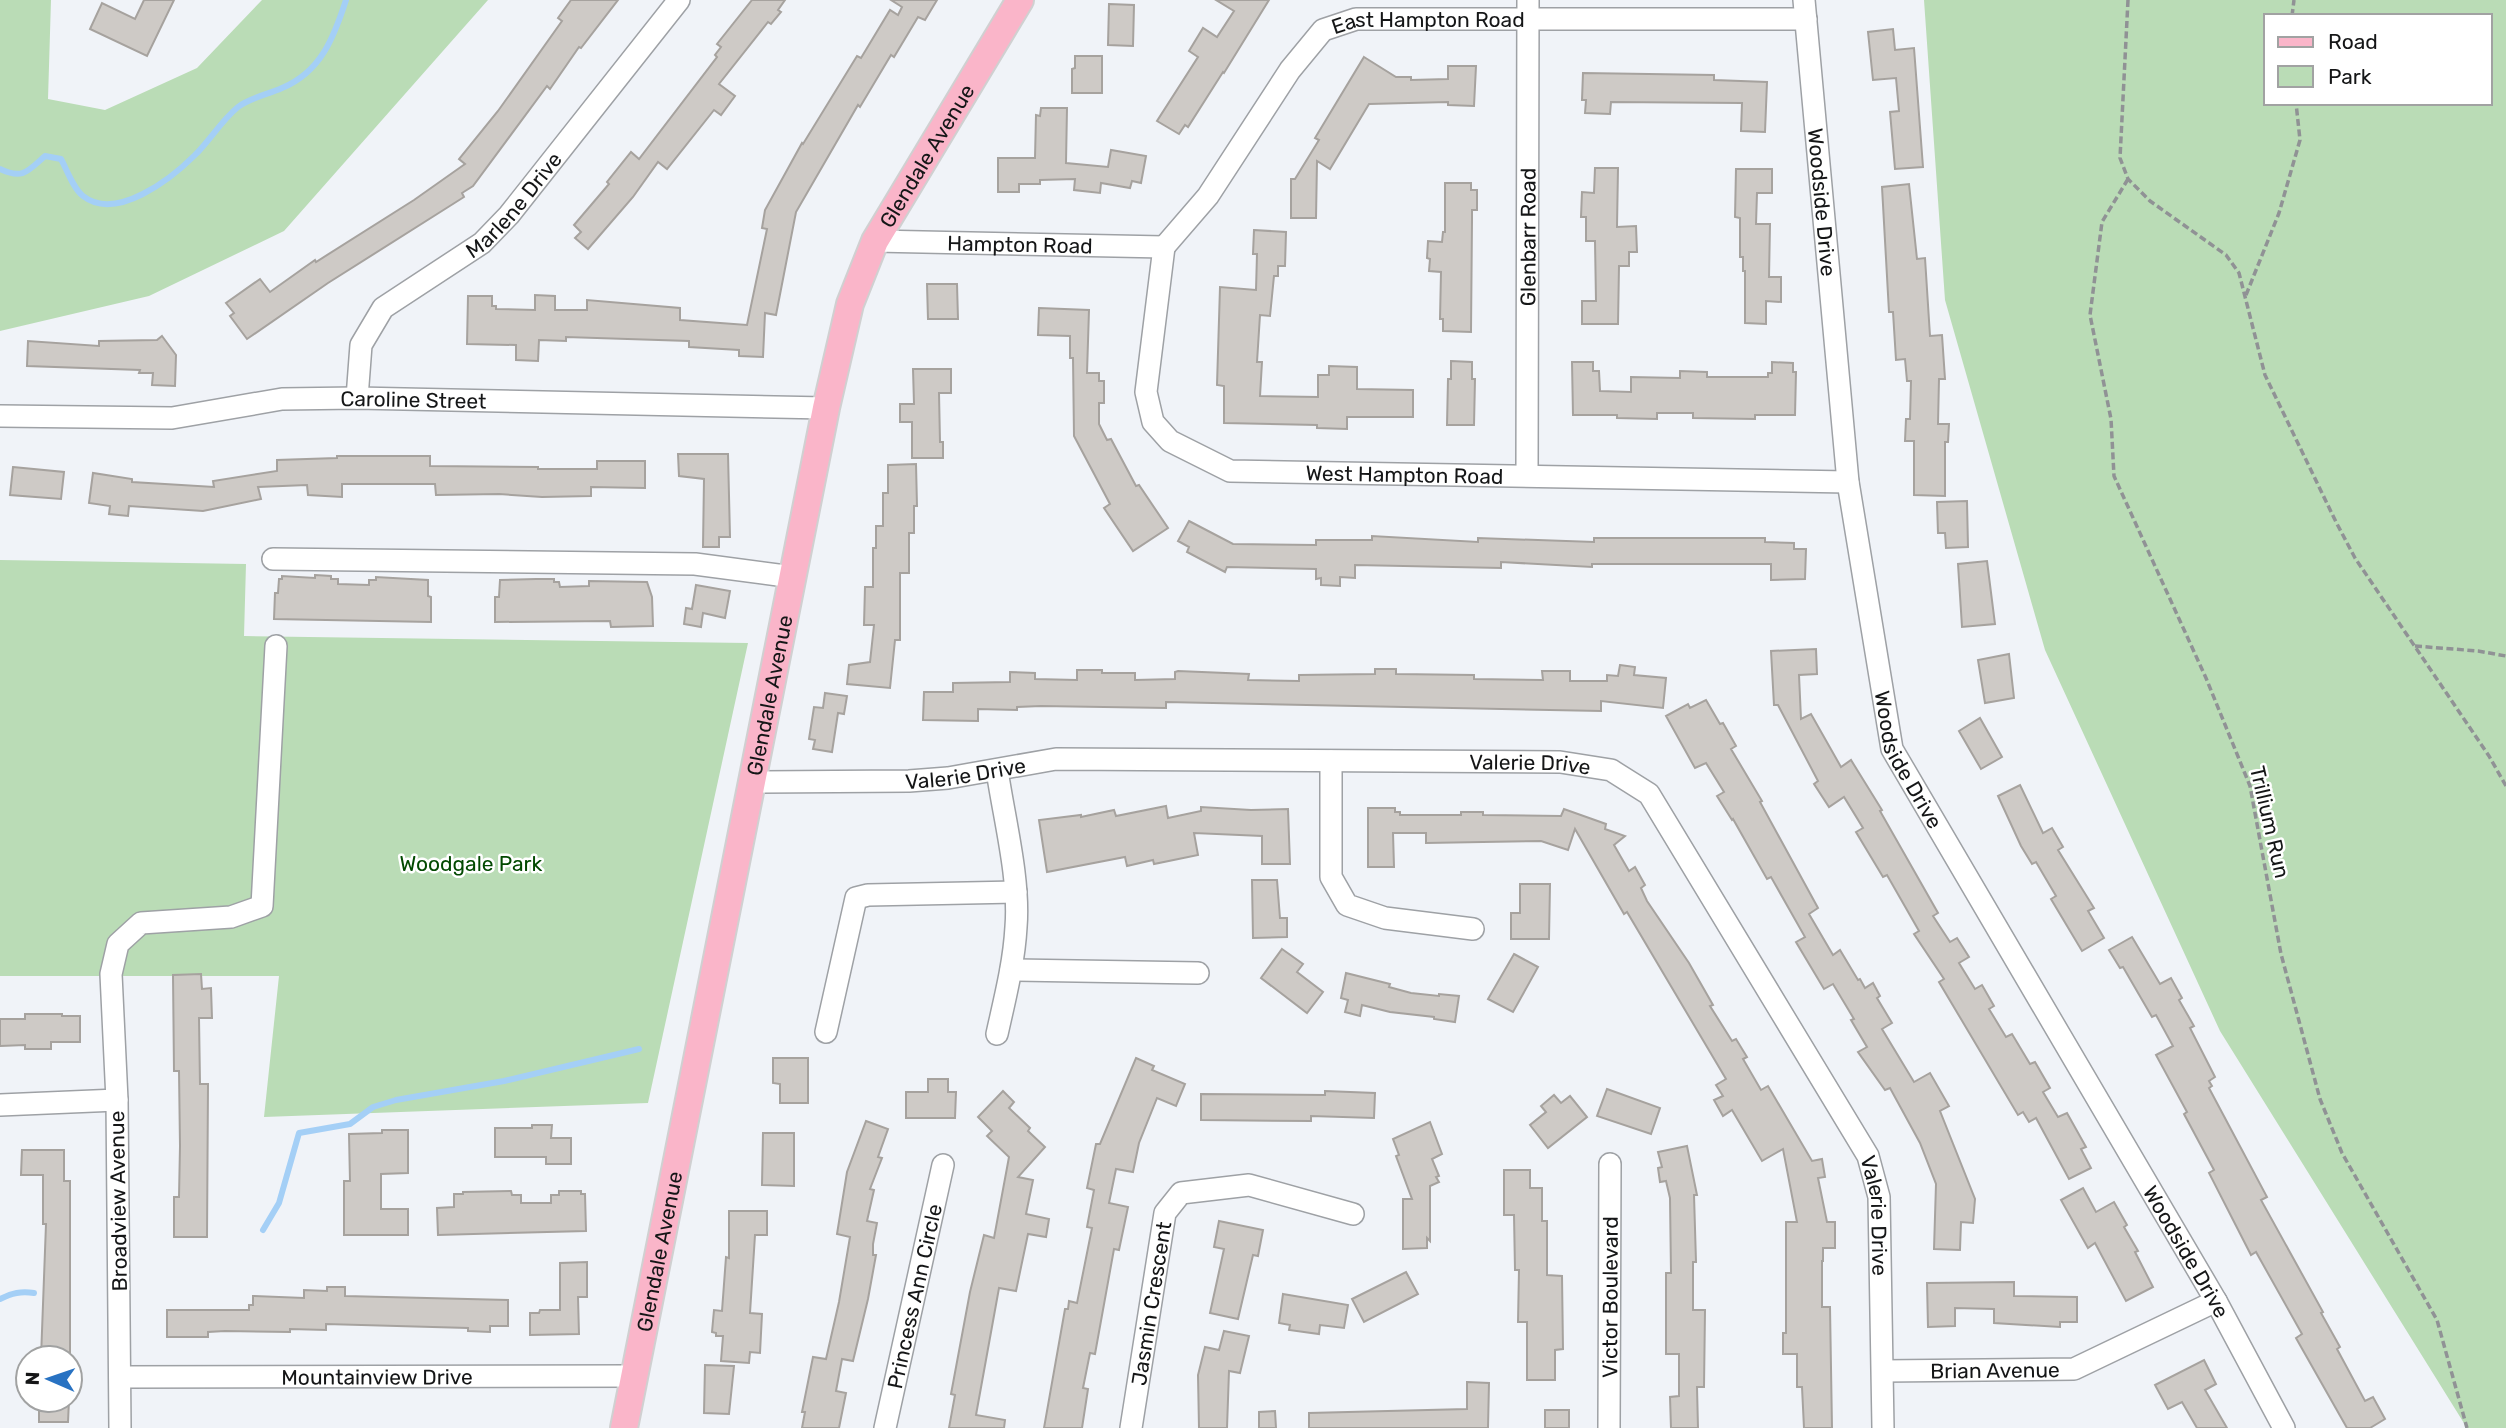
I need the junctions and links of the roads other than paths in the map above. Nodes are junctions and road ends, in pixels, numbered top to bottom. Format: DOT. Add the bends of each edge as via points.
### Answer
graph roads {
  1 [pos="679,0"];
  2 [pos="1020,0"];
  3 [pos="1527,10"];
  4 [pos="1805,10"];
  5 [pos="875,241"];
  6 [pos="1164,247"];
  7 [pos="357,398"];
  8 [pos="826,408"];
  9 [pos="0,416"];
  10 [pos="1527,475"];
  11 [pos="1848,482"];
  12 [pos="273,559"];
  13 [pos="793,577"];
  14 [pos="276,646"];
  15 [pos="1331,761"];
  16 [pos="997,770"];
  17 [pos="752,782"];
  18 [pos="1016,892"];
  19 [pos="1473,929"];
  20 [pos="1011,970"];
  21 [pos="1199,973"];
  22 [pos="826,1032"];
  23 [pos="997,1034"];
  24 [pos="117,1100"];
  25 [pos="0,1105"];
  26 [pos="1610,1164"];
  27 [pos="943,1165"];
  28 [pos="1353,1214"];
  29 [pos="2216,1301"];
  30 [pos="1883,1371"];
  31 [pos="634,1376"];
  32 [pos="120,1377"];
  33 [pos="120,1428"];
  34 [pos="624,1428"];
  35 [pos="885,1428"];
  36 [pos="1131,1428"];
  37 [pos="1609,1428"];
  38 [pos="1883,1428"];
  39 [pos="2284,1428"];
  1 -- 7 [label="street, Marlene Drive" via="509,215 482,243 383,308 361,345"];
  2 -- 5 [label="main road, Glendale Avenue"];
  3 -- 4 [label="street, East Hampton Road"];
  3 -- 6 [label="street, East Hampton Road" via="1356,19 1323,30 1290,70 1208,196"];
  3 -- 10 [label="street, Glenbarr Road"];
  4 -- 11 [label="street, Woodside Drive"];
  5 -- 6 [label="street, Hampton Road"];
  5 -- 8 [label="main road, Glendale Avenue" via="850,304"];
  6 -- 10 [label="street, West Hampton Road" via="1146,392 1153,422 1170,441 1230,471"];
  7 -- 8 [label="street, Caroline Street"];
  7 -- 9 [label="street, Caroline Street" via="282,399 172,418"];
  8 -- 13 [label="main road, Glendale Avenue"];
  10 -- 11 [label="street, West Hampton Road"];
  11 -- 29 [label="street, Woodside Drive" via="1892,749"];
  12 -- 13 [label="street" via="695,564"];
  13 -- 17 [label="main road, Glendale Avenue"];
  14 -- 24 [label="street, Broadview Avenue" via="262,906 231,917 141,923 118,944 111,974"];
  15 -- 16 [label="street, Valerie Drive" via="1056,759"];
  15 -- 19 [label="street" via="1331,877 1347,905 1385,918"];
  15 -- 30 [label="street, Valerie Drive" via="1560,762 1611,770 1649,794 1868,1156 1879,1196"];
  16 -- 17 [label="street, Valerie Drive" via="909,781"];
  16 -- 18 [label="street"];
  17 -- 31 [label="main road, Glendale Avenue"];
  18 -- 20 [label="street"];
  18 -- 22 [label="street" via="856,898"];
  20 -- 21 [label="street"];
  20 -- 23 [label="street"];
  24 -- 25 [label="street"];
  24 -- 32 [label="street, Broadview Avenue"];
  26 -- 37 [label="street, Victor Boulevard"];
  27 -- 35 [label="street, Princess Ann Circle"];
  28 -- 36 [label="street, Jasmin Crescent" via="1249,1185 1181,1193 1165,1213"];
  29 -- 30 [label="street, Brian Avenue" via="2074,1369"];
  29 -- 39 [label="street, Woodside Drive"];
  30 -- 38 [label="street, Valerie Drive"];
  31 -- 32 [label="street, Mountainview Drive"];
  31 -- 34 [label="main road, Glendale Avenue"];
  32 -- 33 [label="street, Broadview Avenue"];
}
